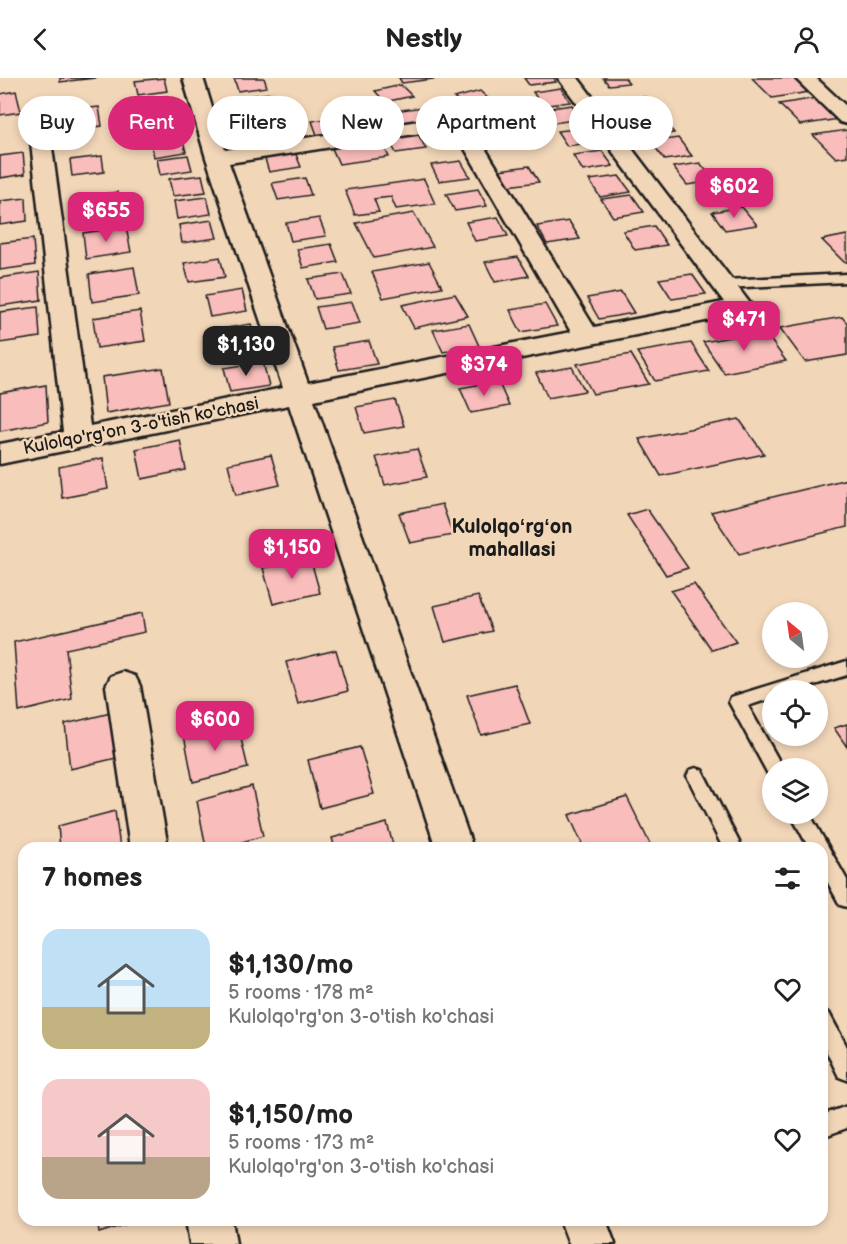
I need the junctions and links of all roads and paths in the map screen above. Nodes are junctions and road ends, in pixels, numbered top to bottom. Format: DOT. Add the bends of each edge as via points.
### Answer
graph roads {
  1 [pos="193,78"];
  2 [pos="568,78"];
  3 [pos="805,78"];
  4 [pos="847,118"];
  5 [pos="42,150"];
  6 [pos="217,158"];
  7 [pos="847,278"];
  8 [pos="724,284"];
  9 [pos="587,337"];
  10 [pos="300,395"];
  11 [pos="78,438"];
  12 [pos="0,454"];
  13 [pos="847,668"];
  14 [pos="809,680"];
  15 [pos="123,686"];
  16 [pos="762,695"];
  17 [pos="768,758"];
  18 [pos="696,776"];
  19 [pos="805,824"];
  20 [pos="148,842"];
  21 [pos="453,842"];
  22 [pos="730,842"];
  23 [pos="816,842"];
  24 [pos="828,865"];
  25 [pos="847,898"];
  26 [pos="828,1032"];
  27 [pos="847,1069"];
  28 [pos="847,1117"];
  29 [pos="828,1124"];
  30 [pos="210,1226"];
  31 [pos="585,1226"];
  32 [pos="213,1244"];
  33 [pos="592,1244"];
  1 -- 6 [label="street"];
  2 -- 8 [label="street"];
  3 -- 4 [label="street"];
  5 -- 11 [label="street"];
  6 -- 9 [label="street" via="459,121"];
  6 -- 10 [label="street"];
  7 -- 8 [label="lane"];
  8 -- 9 [label="street, Kulolqo'rg'on 3-o'tish ko'chasi" via="740,306"];
  9 -- 10 [label="street, Kulolqo'rg'on 3-o'tish ko'chasi"];
  10 -- 11 [label="street, Kulolqo'rg'on 3-o'tish ko'chasi"];
  10 -- 21 [label="street"];
  11 -- 12 [label="street, Kulolqo'rg'on 3-o'tish ko'chasi"];
  13 -- 14 [label="lane"];
  15 -- 20 [label="street"];
  16 -- 17 [label="lane" via="737,702"];
  18 -- 22 [label="lane"];
  19 -- 23 [label="lane"];
  24 -- 25 [label="lane"];
  26 -- 27 [label="lane"];
  28 -- 29 [label="lane"];
  30 -- 32 [label="street"];
  31 -- 33 [label="street"];
}
